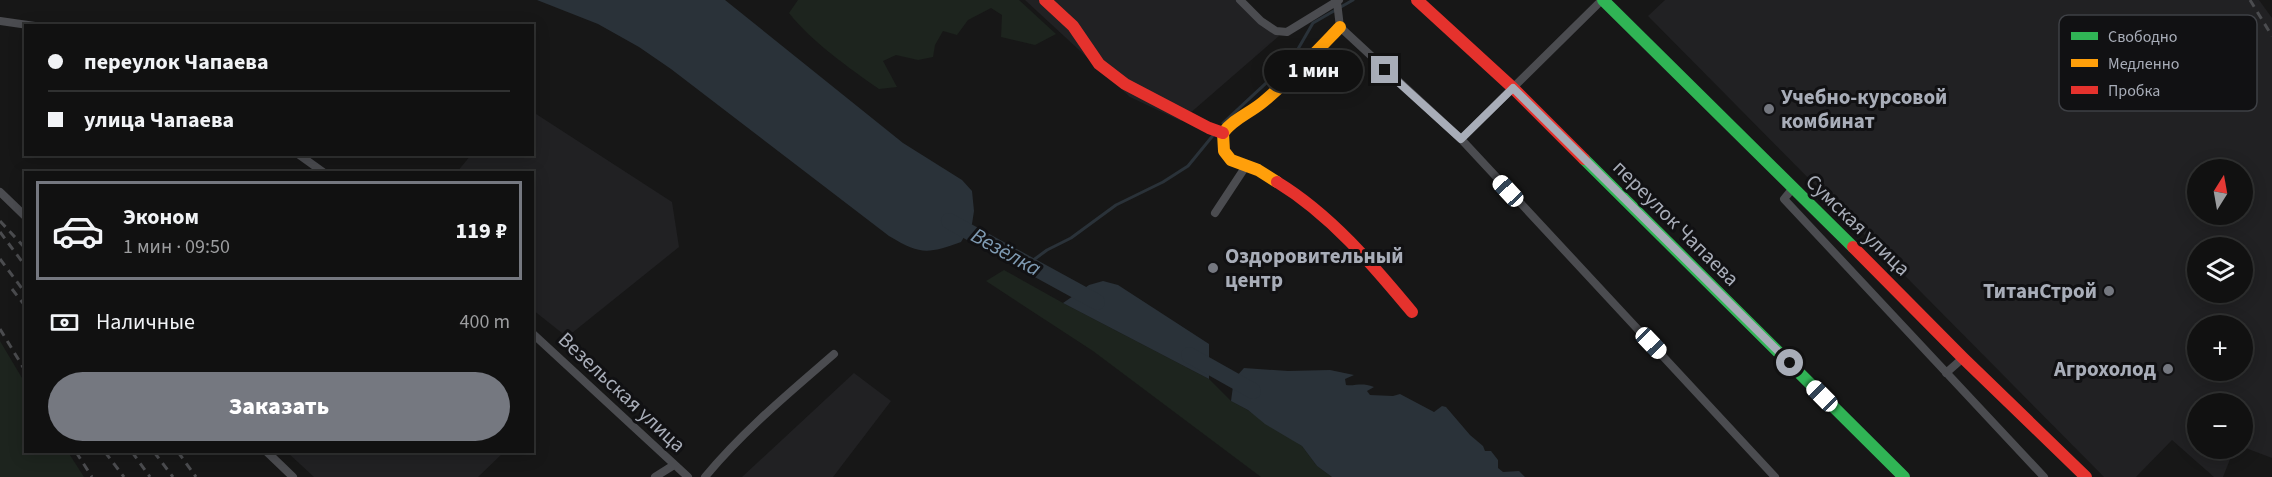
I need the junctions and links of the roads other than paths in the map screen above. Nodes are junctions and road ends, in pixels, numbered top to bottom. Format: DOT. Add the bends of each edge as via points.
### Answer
graph roads {
  1 [pos="1046,0"];
  2 [pos="1240,0"];
  3 [pos="1417,0"];
  4 [pos="1603,0"];
  5 [pos="1338,1"];
  6 [pos="0,21"];
  7 [pos="24,24"];
  8 [pos="1340,27"];
  9 [pos="1513,88"];
  10 [pos="1223,133"];
  11 [pos="1461,139"];
  12 [pos="301,156"];
  13 [pos="1246,166"];
  14 [pos="321,171"];
  15 [pos="1793,188"];
  16 [pos="0,192"];
  17 [pos="1215,213"];
  18 [pos="24,215"];
  19 [pos="1412,312"];
  20 [pos="534,335"];
  21 [pos="834,354"];
  22 [pos="1963,358"];
  23 [pos="1946,373"];
  24 [pos="268,453"];
  25 [pos="674,465"];
  26 [pos="293,477"];
  27 [pos="655,477"];
  28 [pos="688,477"];
  29 [pos="705,477"];
  30 [pos="1775,477"];
  31 [pos="1904,477"];
  32 [pos="2044,477"];
  33 [pos="2086,477"];
  1 -- 10 [label="street" via="1073,26 1099,64 1125,84"];
  2 -- 5 [label="street" via="1276,31 1287,32"];
  3 -- 9 [label="street, переулок Чапаева"];
  4 -- 9 [label="street"];
  4 -- 15 [label="street, Сумская улица"];
  5 -- 8 [label="street"];
  6 -- 7 [label="street"];
  8 -- 10 [label="street" via="1290,79"];
  8 -- 11 [label="street"];
  9 -- 11 [label="street"];
  9 -- 31 [label="street, переулок Чапаева"];
  10 -- 13 [label="street" via="1224,151 1231,160"];
  11 -- 30 [label="street"];
  12 -- 14 [label="street"];
  13 -- 17 [label="street"];
  13 -- 19 [label="street" via="1294,192 1360,251"];
  15 -- 22 [label="street, Сумская улица"];
  15 -- 23 [label="street" via="1784,199"];
  16 -- 18 [label="street"];
  20 -- 25 [label="street, Везельская улица"];
  21 -- 29 [label="street" via="780,401"];
  22 -- 23 [label="street"];
  22 -- 33 [label="street, Сумская улица"];
  23 -- 32 [label="street"];
  24 -- 26 [label="street"];
  25 -- 27 [label="street"];
  25 -- 28 [label="street, Везельская улица"];
}
